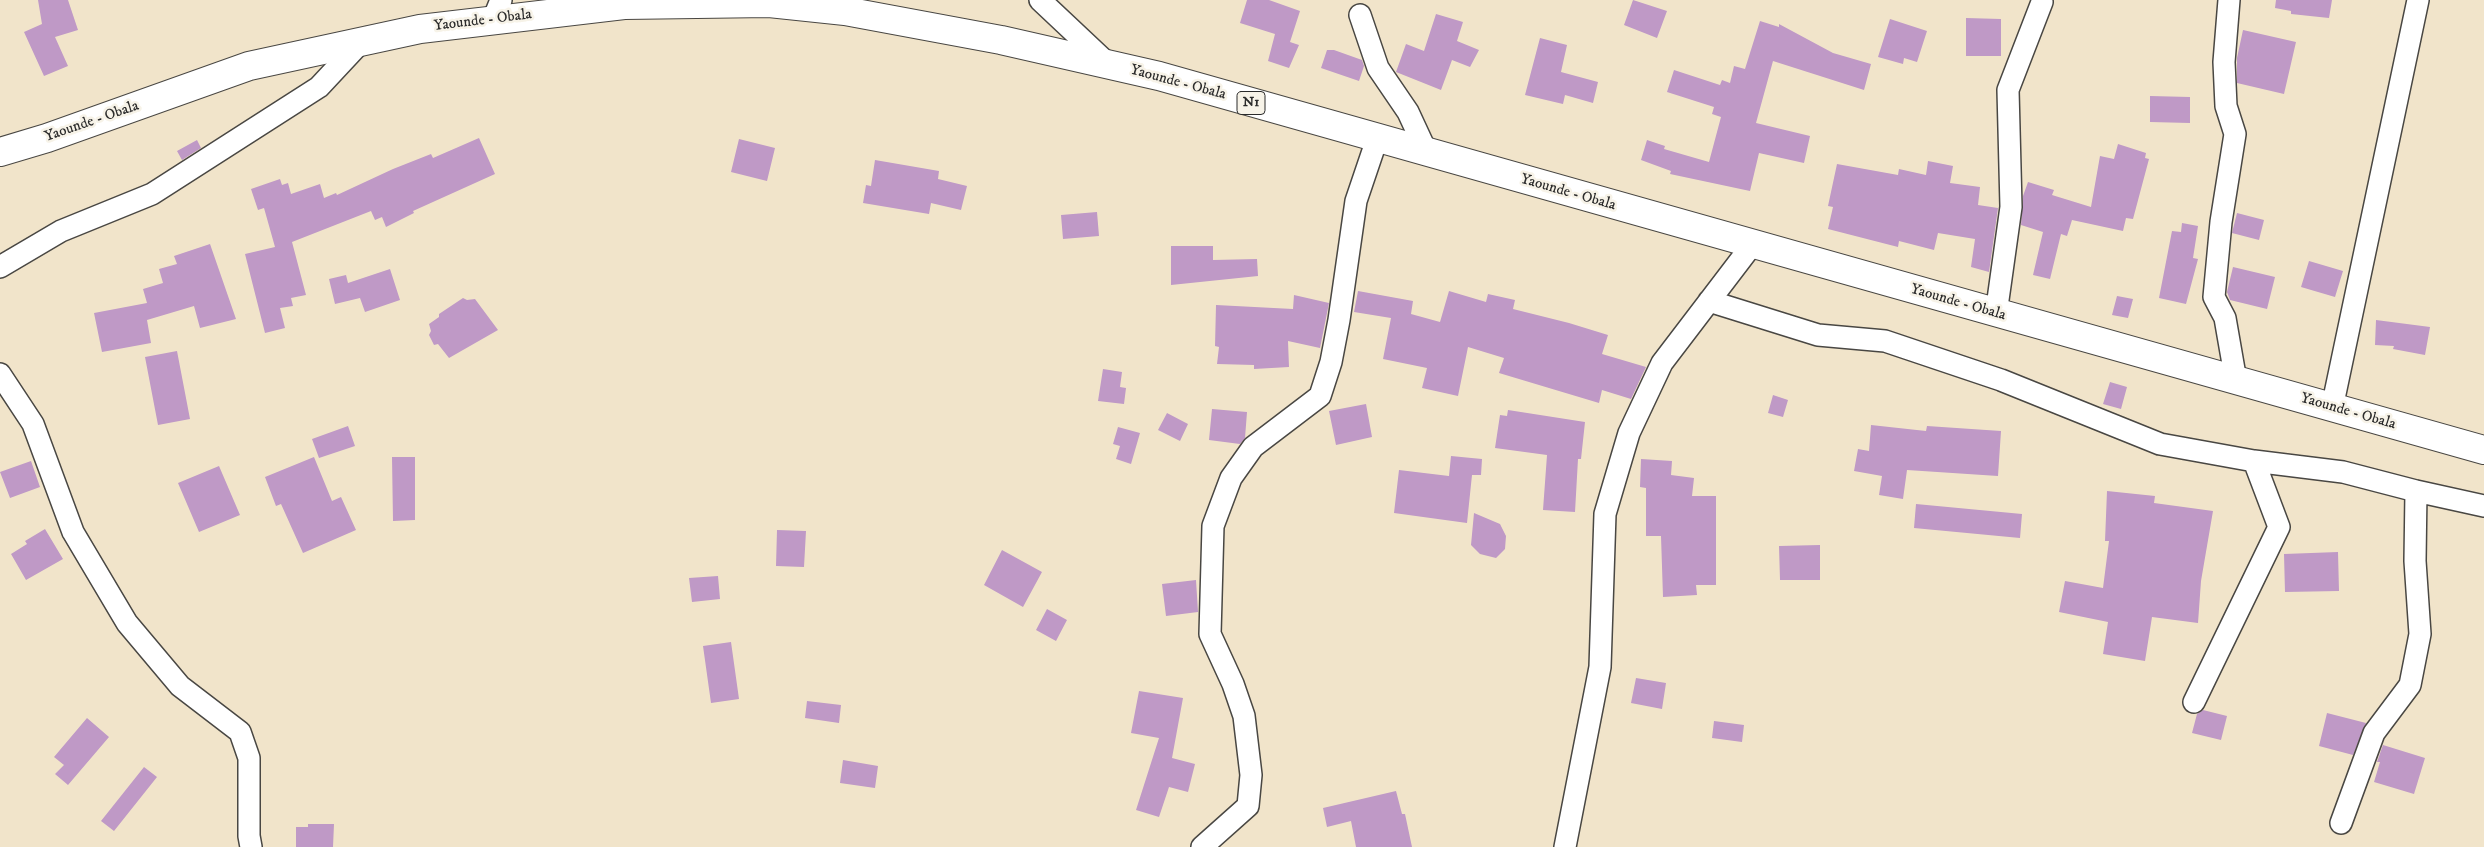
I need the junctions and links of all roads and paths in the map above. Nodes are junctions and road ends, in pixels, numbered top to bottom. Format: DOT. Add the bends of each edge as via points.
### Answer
graph roads {
  1 [pos="1040,0"];
  2 [pos="2229,0"];
  3 [pos="2418,0"];
  4 [pos="717,2"];
  5 [pos="2042,2"];
  6 [pos="497,10"];
  7 [pos="1360,15"];
  8 [pos="361,42"];
  9 [pos="1108,64"];
  10 [pos="1377,139"];
  11 [pos="0,152"];
  12 [pos="1428,153"];
  13 [pos="1752,245"];
  14 [pos="0,267"];
  15 [pos="1709,301"];
  16 [pos="1996,314"];
  17 [pos="0,374"];
  18 [pos="2236,381"];
  19 [pos="2332,408"];
  20 [pos="2484,450"];
  21 [pos="2254,461"];
  22 [pos="2416,491"];
  23 [pos="2484,506"];
  24 [pos="2194,702"];
  25 [pos="2341,823"];
  26 [pos="251,847"];
  27 [pos="1202,847"];
  28 [pos="1565,847"];
  1 -- 9 [label="street"];
  2 -- 18 [label="street" via="2224,62 2226,106 2235,134 2221,222 2214,296 2225,318"];
  3 -- 19 [label="street"];
  4 -- 6 [label="highway, Yaounde - Obala / N1"];
  4 -- 9 [label="highway, Yaounde - Obala / N1" via="769,3 844,11 1002,40"];
  5 -- 16 [label="street" via="2008,90 2011,207"];
  6 -- 8 [label="highway, Yaounde - Obala / N1"];
  7 -- 12 [label="street" via="1378,68 1408,112"];
  8 -- 11 [label="highway, Yaounde - Obala / N1" via="249,66"];
  8 -- 14 [label="street" via="319,87 152,194 62,231"];
  9 -- 10 [label="highway, Yaounde - Obala / N1"];
  10 -- 12 [label="highway, Yaounde - Obala / N1"];
  10 -- 27 [label="street" via="1356,201 1339,320 1320,396 1253,447 1231,478 1214,526 1210,634 1244,716 1251,775 1248,806"];
  12 -- 13 [label="highway, Yaounde - Obala / N1"];
  13 -- 15 [label="street"];
  13 -- 16 [label="highway, Yaounde - Obala / N1"];
  15 -- 21 [label="street" via="1818,335 1885,341 2001,380 2160,444"];
  15 -- 28 [label="street" via="1662,363 1629,433 1605,514 1600,667"];
  16 -- 18 [label="highway, Yaounde - Obala / N1"];
  17 -- 26 [label="street" via="33,424 73,532 127,623 180,686 240,732 249,758"];
  18 -- 19 [label="highway, Yaounde - Obala / N1"];
  19 -- 20 [label="highway, Yaounde - Obala / N1"];
  21 -- 22 [label="street" via="2343,472"];
  21 -- 24 [label="street" via="2279,527"];
  22 -- 23 [label="street"];
  22 -- 25 [label="street" via="2415,561 2420,634 2410,685 2374,733"];
}
